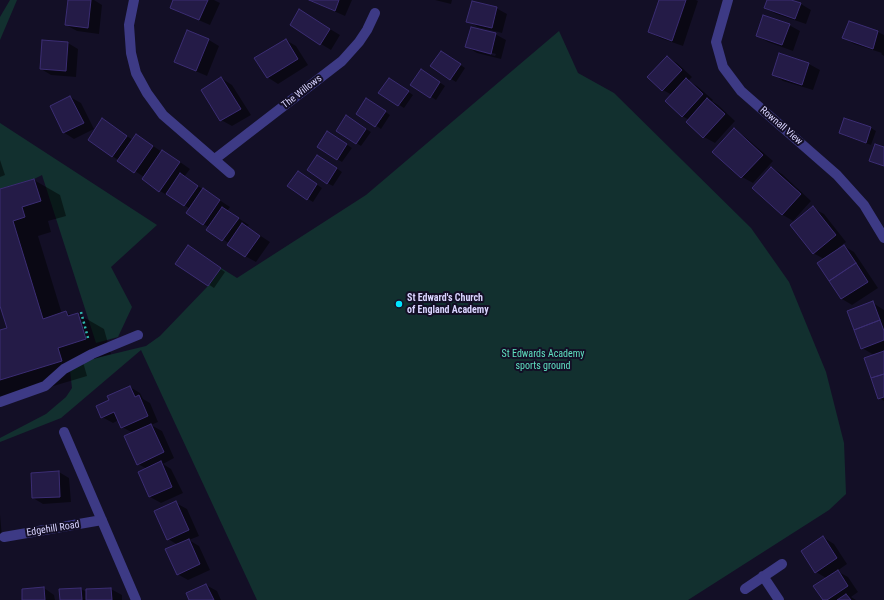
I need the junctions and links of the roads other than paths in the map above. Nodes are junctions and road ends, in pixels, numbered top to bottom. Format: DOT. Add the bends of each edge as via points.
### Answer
graph roads {
  1 [pos="134,0"];
  2 [pos="728,0"];
  3 [pos="375,13"];
  4 [pos="215,159"];
  5 [pos="230,173"];
  6 [pos="884,238"];
  7 [pos="138,335"];
  8 [pos="0,402"];
  9 [pos="64,432"];
  10 [pos="102,520"];
  11 [pos="4,537"];
  12 [pos="782,564"];
  13 [pos="763,576"];
  14 [pos="745,589"];
  15 [pos="136,600"];
  16 [pos="779,600"];
  1 -- 4 [label="street" via="129,25 131,53 136,73 163,115"];
  2 -- 6 [label="street, Rownall View" via="716,42 723,67 741,91 837,175 864,206"];
  3 -- 4 [label="street, The Willows" via="359,42 342,61"];
  4 -- 5 [label="street"];
  7 -- 8 [label="street" via="64,369 45,386"];
  9 -- 10 [label="street"];
  10 -- 11 [label="street, Edgehill Road"];
  10 -- 15 [label="street"];
  12 -- 13 [label="street"];
  13 -- 14 [label="street"];
  13 -- 16 [label="street"];
}
